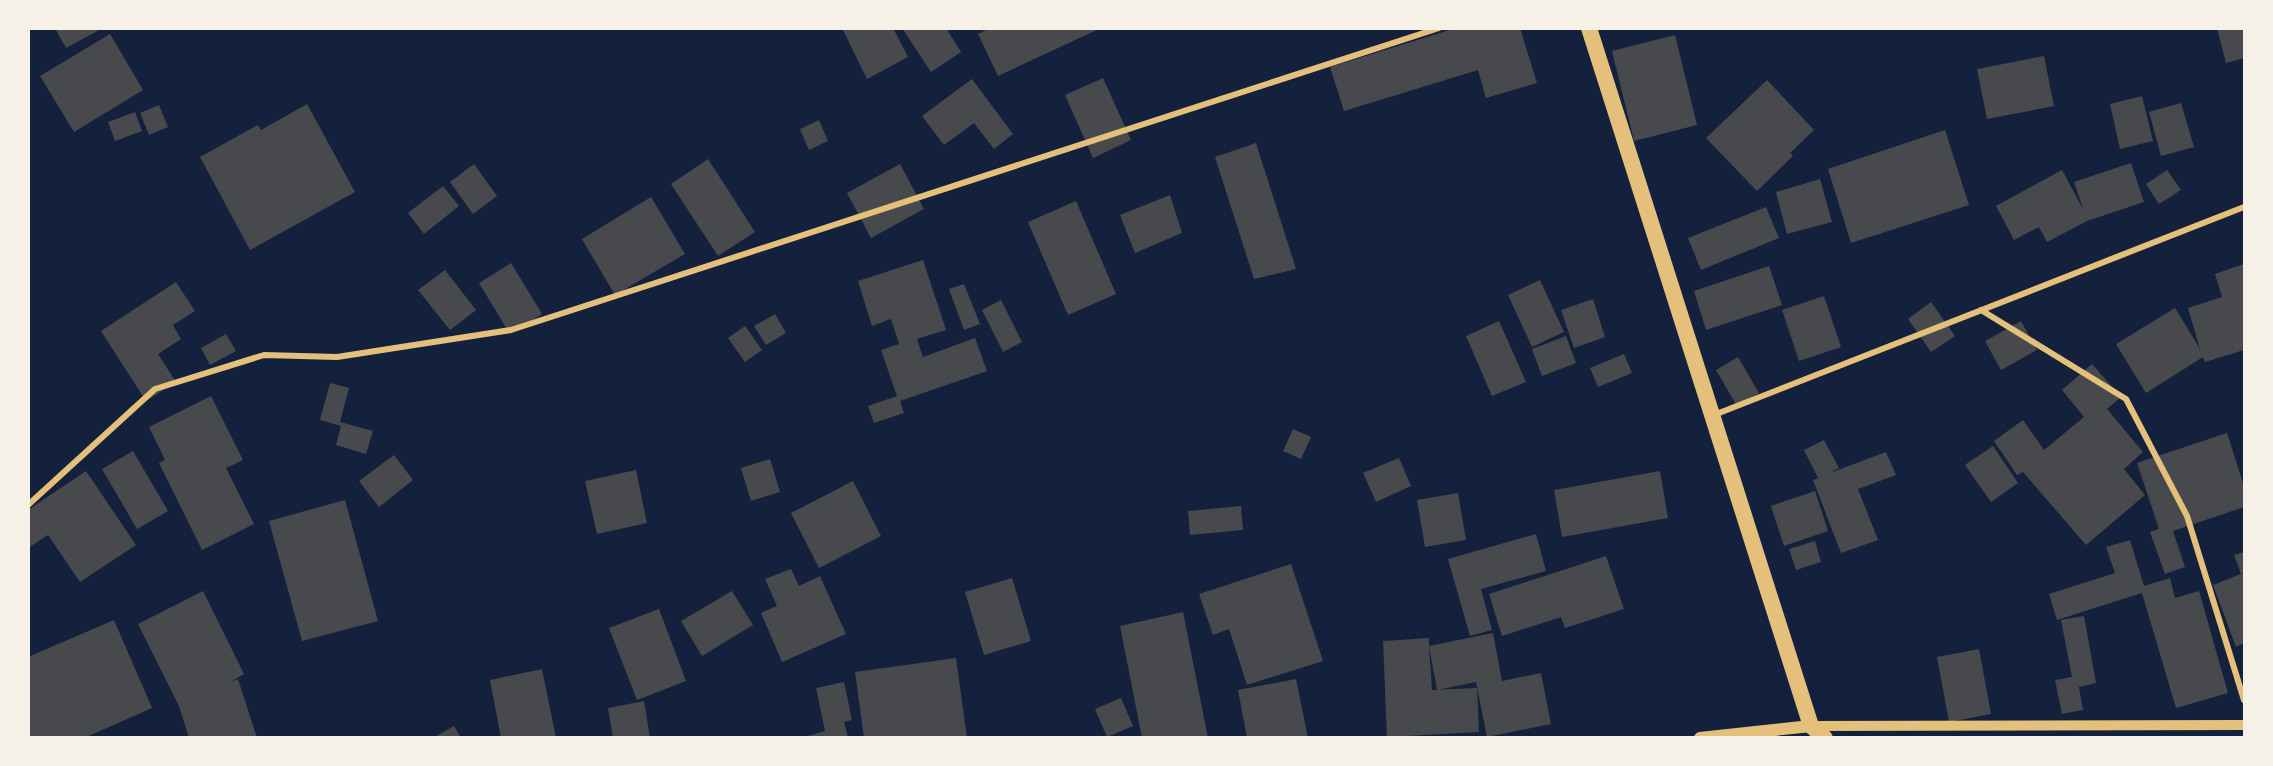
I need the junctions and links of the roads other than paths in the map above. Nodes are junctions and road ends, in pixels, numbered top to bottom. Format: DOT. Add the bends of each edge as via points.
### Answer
graph roads {
  1 [pos="1439,28"];
  2 [pos="1589,28"];
  3 [pos="2244,207"];
  4 [pos="1981,310"];
  5 [pos="1714,415"];
  6 [pos="28,505"];
  7 [pos="2244,699"];
  8 [pos="2244,725"];
  9 [pos="1811,726"];
  10 [pos="1700,738"];
  11 [pos="1825,738"];
  1 -- 6 [label="street" via="511,330 337,357 264,355 154,388"];
  2 -- 5 [label="highway"];
  3 -- 4 [label="street"];
  4 -- 5 [label="street"];
  4 -- 7 [label="street" via="2126,399 2187,516"];
  5 -- 9 [label="highway"];
  8 -- 9 [label="street"];
  9 -- 10 [label="main road"];
  9 -- 11 [label="highway"];
}
